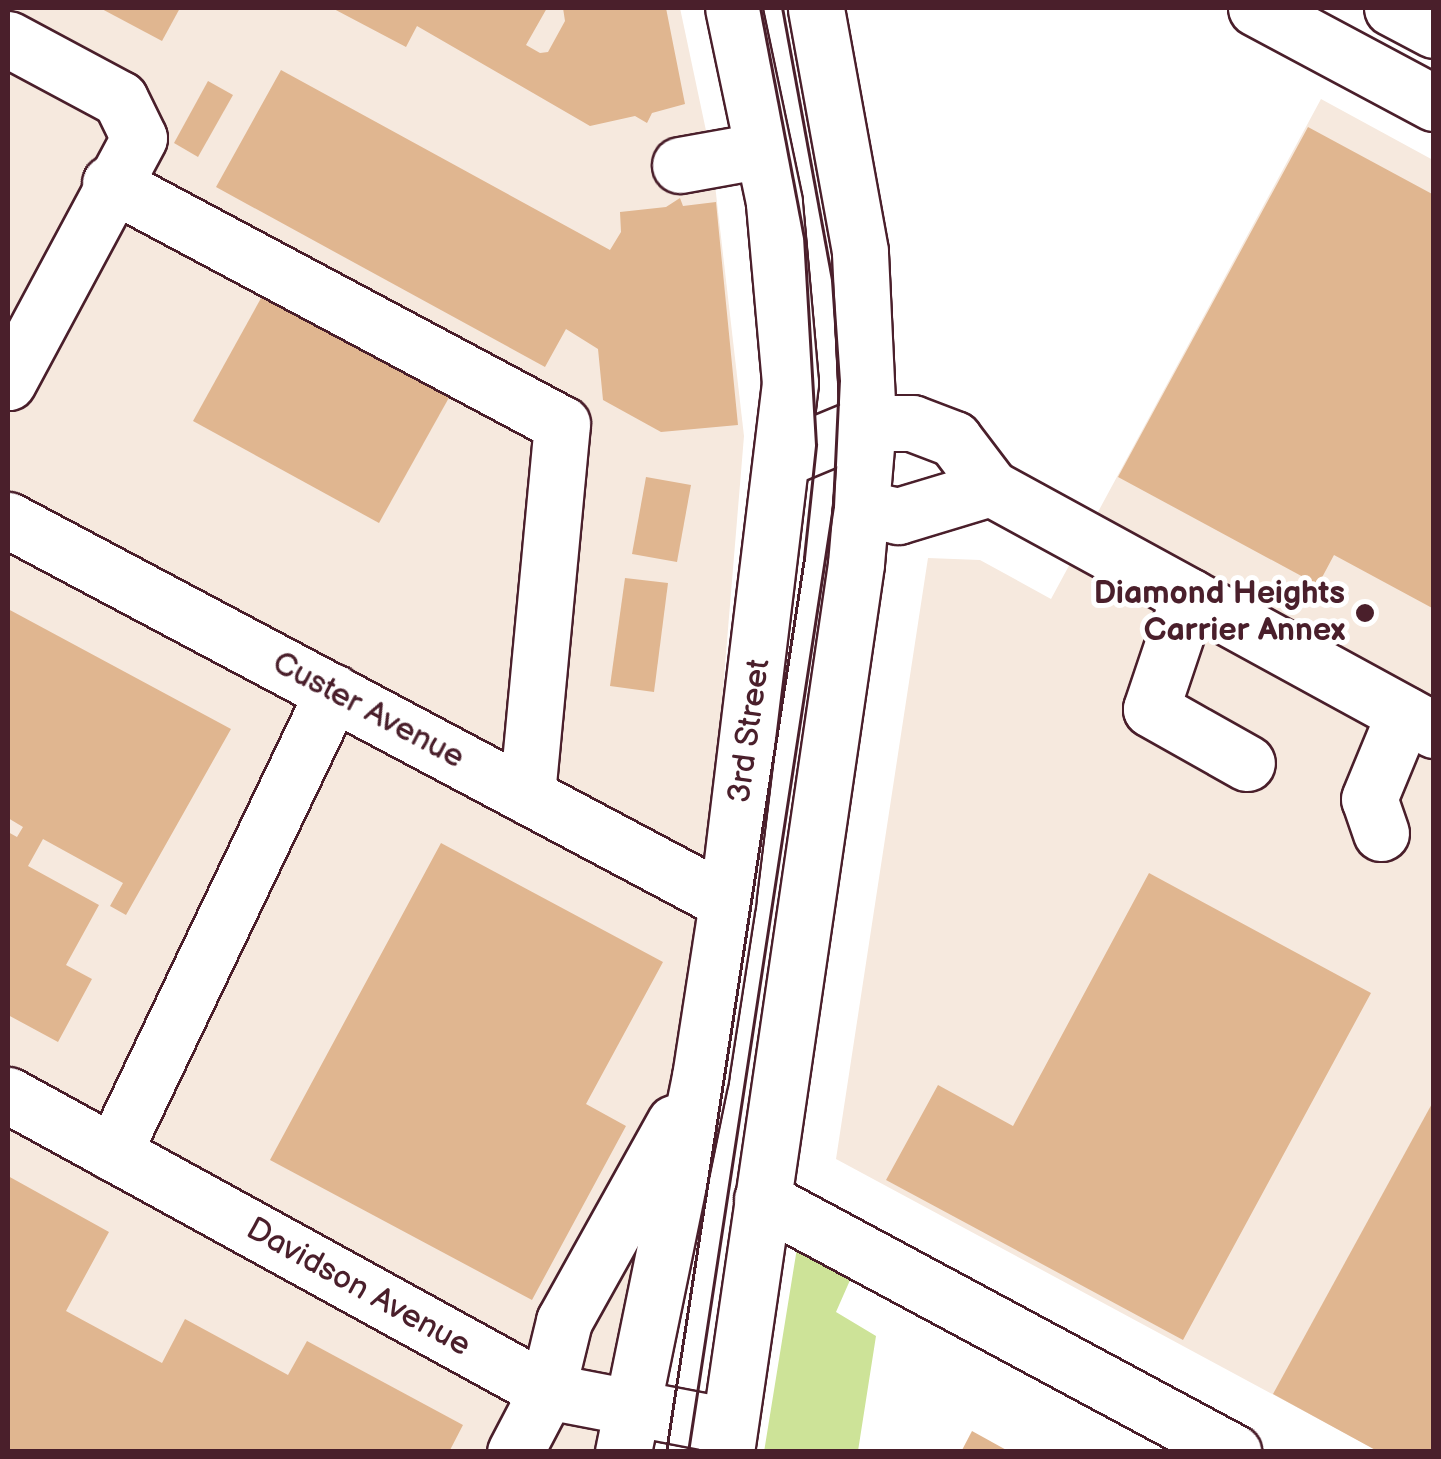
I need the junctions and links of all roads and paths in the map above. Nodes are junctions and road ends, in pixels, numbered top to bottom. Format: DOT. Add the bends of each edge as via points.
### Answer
graph roads {
  1 [pos="733,8"];
  2 [pos="816,8"];
  3 [pos="1256,8"];
  4 [pos="1392,8"];
  5 [pos="1434,30"];
  6 [pos="8,39"];
  7 [pos="1434,102"];
  8 [pos="763,150"];
  9 [pos="680,165"];
  10 [pos="110,183"];
  11 [pos="8,382"];
  12 [pos="868,423"];
  13 [pos="784,458"];
  14 [pos="991,488"];
  15 [pos="861,508"];
  16 [pos="8,520"];
  17 [pos="1189,596"];
  18 [pos="332,692"];
  19 [pos="1419,722"];
  20 [pos="1247,763"];
  21 [pos="526,795"];
  22 [pos="1381,833"];
  23 [pos="728,902"];
  24 [pos="700,1077"];
  25 [pos="8,1095"];
  26 [pos="113,1152"];
  27 [pos="762,1199"];
  28 [pos="547,1391"];
  29 [pos="628,1430"];
  30 [pos="727,1439"];
  31 [pos="515,1452"];
  32 [pos="1233,1452"];
  1 -- 8 [label="main road, 3rd Street"];
  2 -- 12 [label="main road" via="860,250"];
  3 -- 7 [label="main road"];
  4 -- 5 [label="main road"];
  6 -- 10 [label="main road" via="120,98 138,138"];
  8 -- 9 [label="main road"];
  8 -- 13 [label="main road, 3rd Street" via="789,326"];
  10 -- 11 [label="main road"];
  10 -- 21 [label="main road" via="562,424"];
  12 -- 13 [label="main road"];
  12 -- 14 [label="main road" via="912,422 954,439"];
  12 -- 15 [label="main road"];
  13 -- 23 [label="main road, 3rd Street"];
  14 -- 15 [label="main road" via="898,516"];
  14 -- 17 [label="main road"];
  15 -- 27 [label="main road"];
  16 -- 18 [label="main road, Custer Avenue"];
  17 -- 19 [label="main road"];
  17 -- 20 [label="main road" via="1151,709"];
  18 -- 21 [label="main road, Custer Avenue"];
  18 -- 26 [label="main road"];
  19 -- 22 [label="main road" via="1368,799"];
  21 -- 23 [label="main road, Custer Avenue"];
  23 -- 24 [label="main road, 3rd Street"];
  24 -- 28 [label="main road" via="564,1321"];
  24 -- 29 [label="main road, 3rd Street"];
  25 -- 26 [label="main road, Davidson Avenue"];
  26 -- 28 [label="main road, Davidson Avenue"];
  27 -- 30 [label="main road"];
  27 -- 32 [label="main road"];
  28 -- 29 [label="main road, Davidson Avenue"];
  28 -- 31 [label="main road"];
  29 -- 30 [label="main road, Davidson Avenue"];
}
